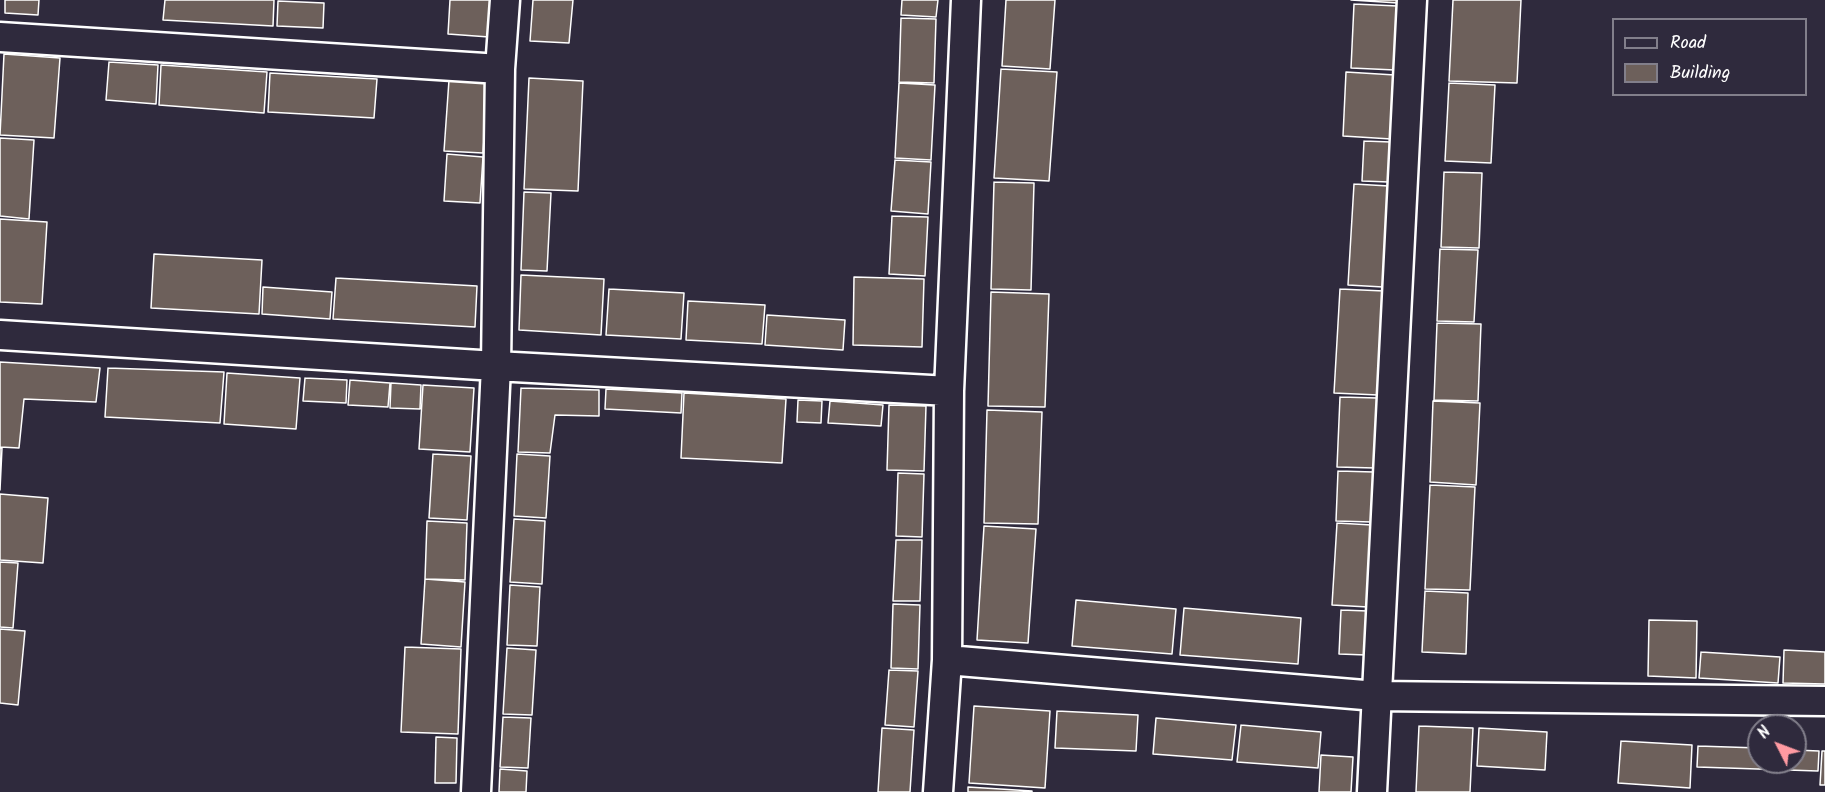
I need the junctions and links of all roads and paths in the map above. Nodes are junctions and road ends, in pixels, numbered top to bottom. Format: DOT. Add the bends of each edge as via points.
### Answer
graph roads {
  1 [pos="505,0"];
  2 [pos="966,0"];
  3 [pos="1412,0"];
  4 [pos="0,37"];
  5 [pos="500,69"];
  6 [pos="0,334"];
  7 [pos="496,366"];
  8 [pos="950,391"];
  9 [pos="947,660"];
  10 [pos="1376,696"];
  11 [pos="1825,701"];
  12 [pos="476,792"];
  13 [pos="938,792"];
  14 [pos="1372,792"];
  1 -- 5 [label="street"];
  2 -- 8 [label="street"];
  3 -- 10 [label="street"];
  4 -- 5 [label="street"];
  5 -- 7 [label="street"];
  6 -- 7 [label="street"];
  7 -- 8 [label="street"];
  7 -- 12 [label="street"];
  8 -- 9 [label="street"];
  9 -- 10 [label="street"];
  9 -- 13 [label="street"];
  10 -- 11 [label="street"];
  10 -- 14 [label="street"];
}
